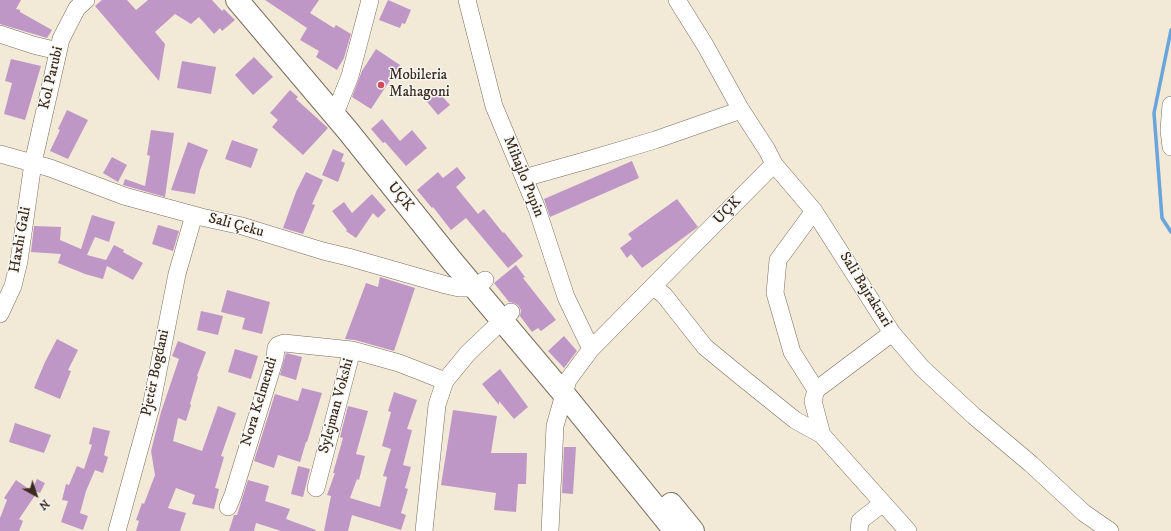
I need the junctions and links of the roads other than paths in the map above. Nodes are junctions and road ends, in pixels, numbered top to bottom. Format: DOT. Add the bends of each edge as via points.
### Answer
graph roads {
  1 [pos="237,0"];
  2 [pos="255,0"];
  3 [pos="370,0"];
  4 [pos="467,0"];
  5 [pos="677,0"];
  6 [pos="78,3"];
  7 [pos="0,34"];
  8 [pos="58,51"];
  9 [pos="1171,104"];
  10 [pos="337,110"];
  11 [pos="741,110"];
  12 [pos="1171,147"];
  13 [pos="0,154"];
  14 [pos="33,163"];
  15 [pos="774,164"];
  16 [pos="524,178"];
  17 [pos="814,211"];
  18 [pos="194,215"];
  19 [pos="480,284"];
  20 [pos="653,287"];
  21 [pos="0,314"];
  22 [pos="506,316"];
  23 [pos="892,333"];
  24 [pos="591,349"];
  25 [pos="352,350"];
  26 [pos="445,381"];
  27 [pos="566,387"];
  28 [pos="816,390"];
  29 [pos="822,435"];
  30 [pos="316,488"];
  31 [pos="883,503"];
  32 [pos="228,508"];
  33 [pos="117,531"];
  34 [pos="424,531"];
  35 [pos="550,531"];
  36 [pos="675,531"];
  37 [pos="693,531"];
  38 [pos="859,531"];
  39 [pos="908,531"];
  40 [pos="1110,531"];
  1 -- 10 [label="main road, UÇK"];
  2 -- 10 [label="main road, UÇK"];
  3 -- 10 [label="street" via="350,76"];
  4 -- 16 [label="street, Mihajlo Pupin" via="494,106"];
  5 -- 11 [label="street, Sali Bajraktari"];
  6 -- 8 [label="street, Kol Parubi"];
  7 -- 8 [label="street"];
  8 -- 14 [label="street, Kol Parubi"];
  9 -- 12 [label="street"];
  10 -- 19 [label="main road, UÇK"];
  11 -- 15 [label="street, Sali Bajraktari"];
  11 -- 16 [label="street" via="655,140"];
  13 -- 14 [label="street, Sali Çeku"];
  14 -- 18 [label="street, Sali Çeku" via="124,196"];
  14 -- 21 [label="street, Haxhi Gali" via="19,261 13,286"];
  15 -- 17 [label="street, Sali Bajraktari"];
  15 -- 20 [label="street, UÇK"];
  16 -- 24 [label="street, Mihajlo Pupin" via="566,297"];
  17 -- 23 [label="street, Sali Bajraktari"];
  17 -- 28 [label="street" via="778,260 775,293 792,352"];
  18 -- 19 [label="street, Sali Çeku" via="242,226 446,285 459,288"];
  18 -- 33 [label="street, Pjetër Bogdani" via="177,274 150,407"];
  19 -- 22 [label="main road, UÇK"];
  20 -- 24 [label="street, UÇK"];
  20 -- 29 [label="street" via="664,295 705,347 795,420"];
  22 -- 26 [label="street" via="468,353"];
  22 -- 27 [label="main road, UÇK"];
  23 -- 28 [label="street"];
  23 -- 40 [label="street, Sali Bajraktari" via="922,368 974,416 1084,513"];
  24 -- 27 [label="street, UÇK"];
  25 -- 26 [label="street, Sylejman Vokshi" via="399,363"];
  25 -- 30 [label="street, Sylejman Vokshi"];
  25 -- 32 [label="street, Nora Kelmendi" via="284,343 278,345"];
  26 -- 34 [label="street" via="437,405"];
  27 -- 35 [label="street" via="555,426"];
  27 -- 36 [label="main road, UÇK"];
  27 -- 37 [label="main road, UÇK"];
  28 -- 29 [label="street" via="813,401"];
  29 -- 31 [label="street"];
  31 -- 38 [label="street" via="860,522"];
  31 -- 39 [label="street"];
}
